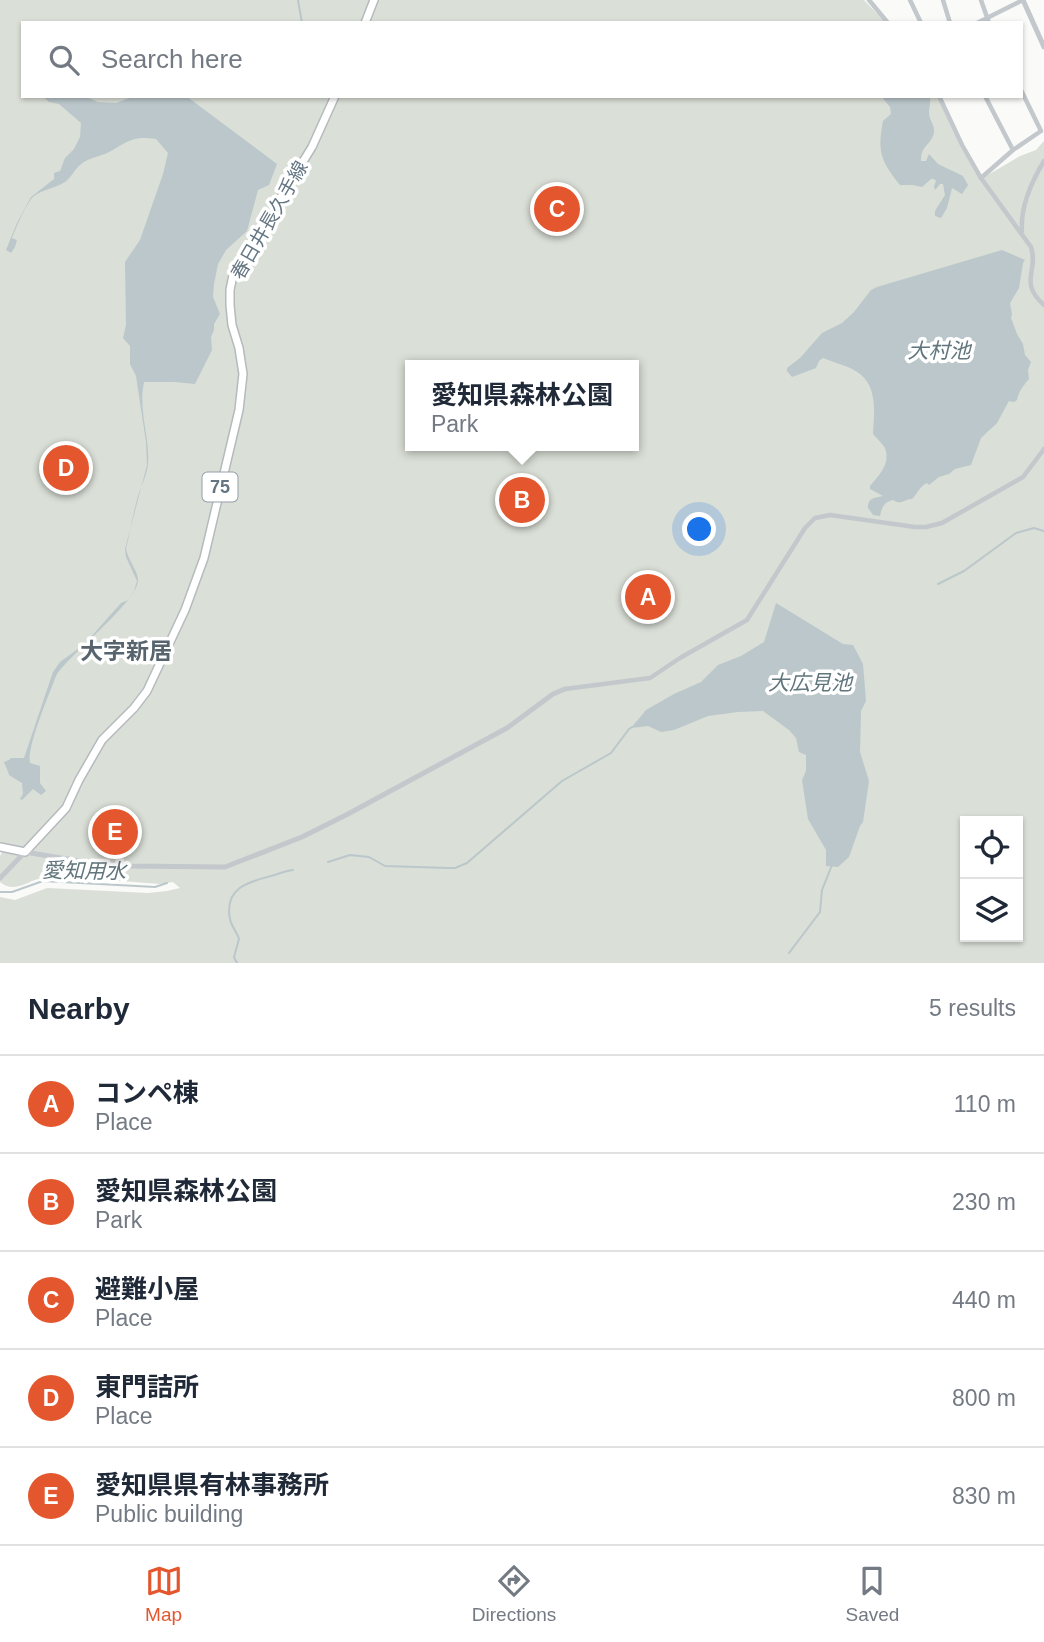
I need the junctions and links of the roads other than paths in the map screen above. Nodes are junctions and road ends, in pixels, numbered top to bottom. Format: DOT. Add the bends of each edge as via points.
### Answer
graph roads {
  1 [pos="374,0"];
  2 [pos="869,0"];
  3 [pos="911,0"];
  4 [pos="943,0"];
  5 [pos="981,0"];
  6 [pos="1023,0"];
  7 [pos="988,20"];
  8 [pos="366,21"];
  9 [pos="886,21"];
  10 [pos="921,21"];
  11 [pos="949,21"];
  12 [pos="1044,47"];
  13 [pos="1023,94"];
  14 [pos="334,98"];
  15 [pos="940,98"];
  16 [pos="986,98"];
  17 [pos="1013,150"];
  18 [pos="1044,161"];
  19 [pos="981,178"];
  20 [pos="1022,235"];
  21 [pos="1044,305"];
  22 [pos="1044,449"];
  23 [pos="565,689"];
  24 [pos="0,846"];
  25 [pos="24,852"];
  26 [pos="0,878"];
  1 -- 8 [label="main road"];
  2 -- 9 [label="street"];
  3 -- 10 [label="street"];
  4 -- 11 [label="street"];
  5 -- 7 [label="street"];
  6 -- 7 [label="street"];
  6 -- 12 [label="street"];
  13 -- 17 [label="street" via="1041,131"];
  14 -- 25 [label="main road, 春日井長久手線 / 75" via="312,147 233,275 230,305 242,359 242,389 204,558 186,610 147,691 103,740 66,808"];
  15 -- 19 [label="street"];
  16 -- 17 [label="street"];
  17 -- 19 [label="street"];
  18 -- 20 [label="street" via="1021,218"];
  19 -- 20 [label="street"];
  20 -- 21 [label="street" via="1032,252 1030,284"];
  22 -- 23 [label="street" via="1023,477 942,523 915,527 830,515 815,518 747,620 650,678"];
  23 -- 25 [label="street" via="508,728 346,815 225,867 127,866"];
  24 -- 25 [label="main road"];
  25 -- 26 [label="street"];
}
